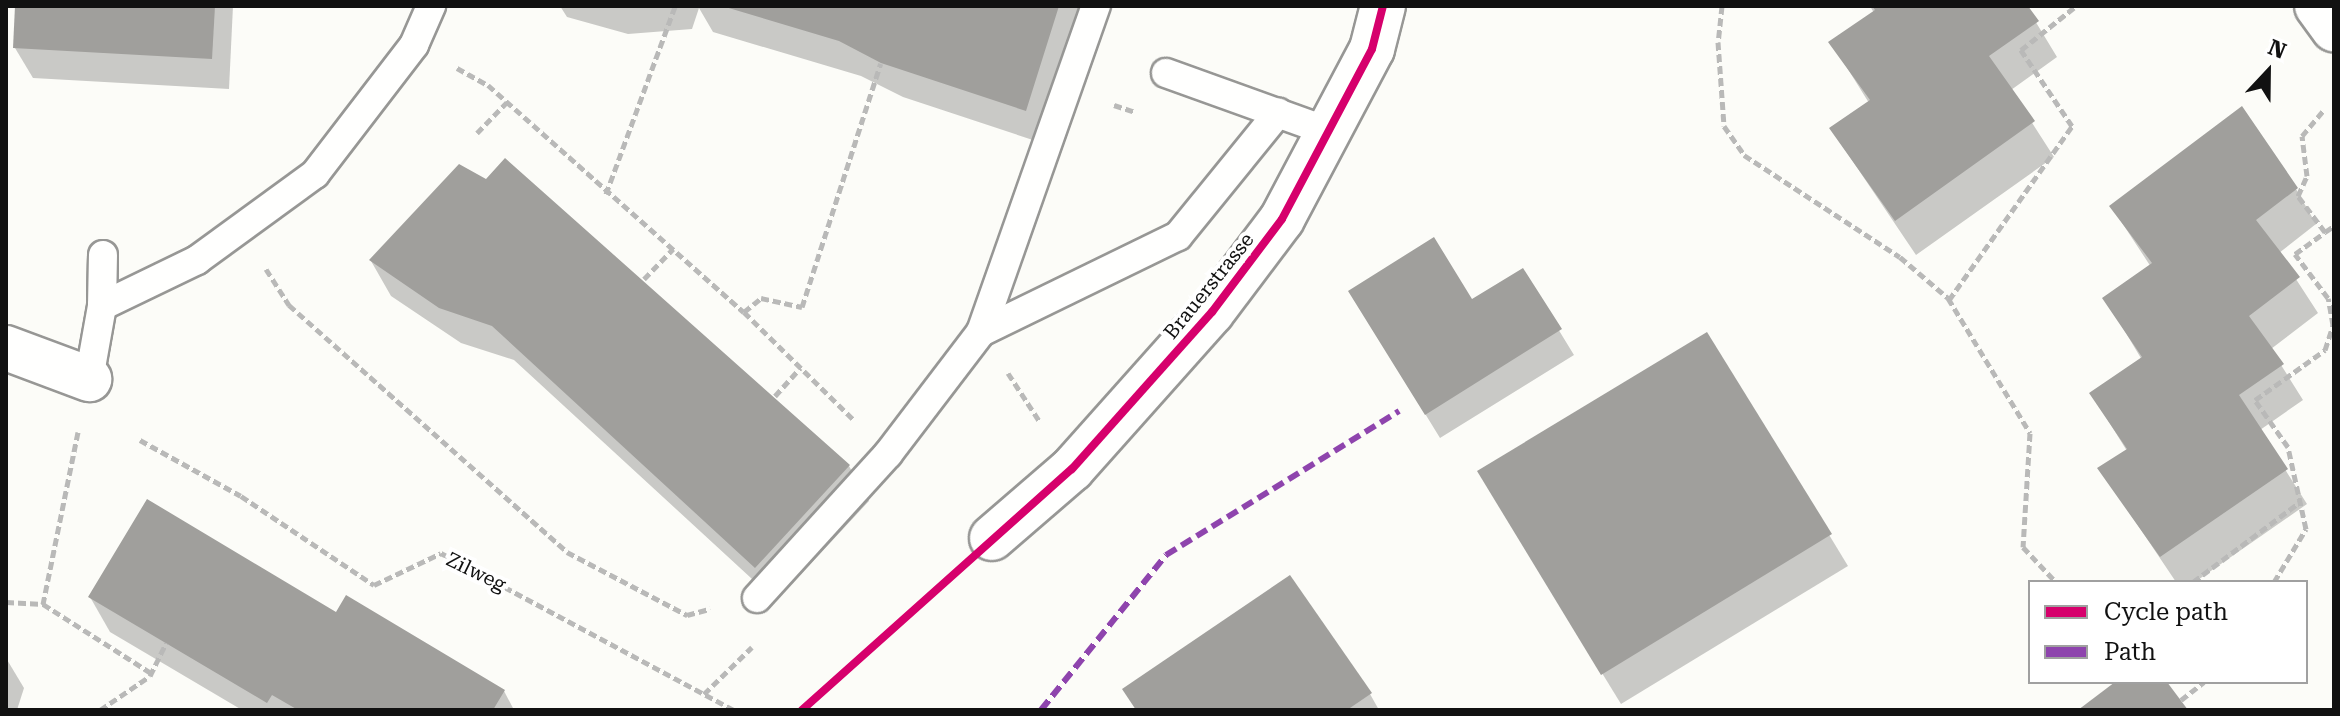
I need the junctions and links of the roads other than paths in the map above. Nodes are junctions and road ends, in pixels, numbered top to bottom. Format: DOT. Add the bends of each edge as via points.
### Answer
graph roads {
  1 [pos="431,6"];
  2 [pos="1096,6"];
  3 [pos="1383,6"];
  4 [pos="2317,6"];
  5 [pos="2334,29"];
  6 [pos="1166,73"];
  7 [pos="1278,113"];
  8 [pos="1330,132"];
  9 [pos="103,255"];
  10 [pos="102,306"];
  11 [pos="981,332"];
  12 [pos="6,348"];
  13 [pos="89,379"];
  14 [pos="992,538"];
  15 [pos="757,598"];
  1 -- 10 [label="lane" via="414,45 315,174 197,260"];
  2 -- 11 [label="lane"];
  3 -- 8 [label="street, Brauerstrasse" via="1372,49"];
  4 -- 5 [label="street"];
  6 -- 7 [label="lane"];
  7 -- 8 [label="lane"];
  7 -- 11 [label="lane" via="1178,236"];
  8 -- 14 [label="street, Brauerstrasse" via="1282,219 1212,312 1072,469"];
  9 -- 10 [label="lane"];
  10 -- 13 [label="lane"];
  11 -- 15 [label="lane" via="888,454"];
  12 -- 13 [label="street"];
}
